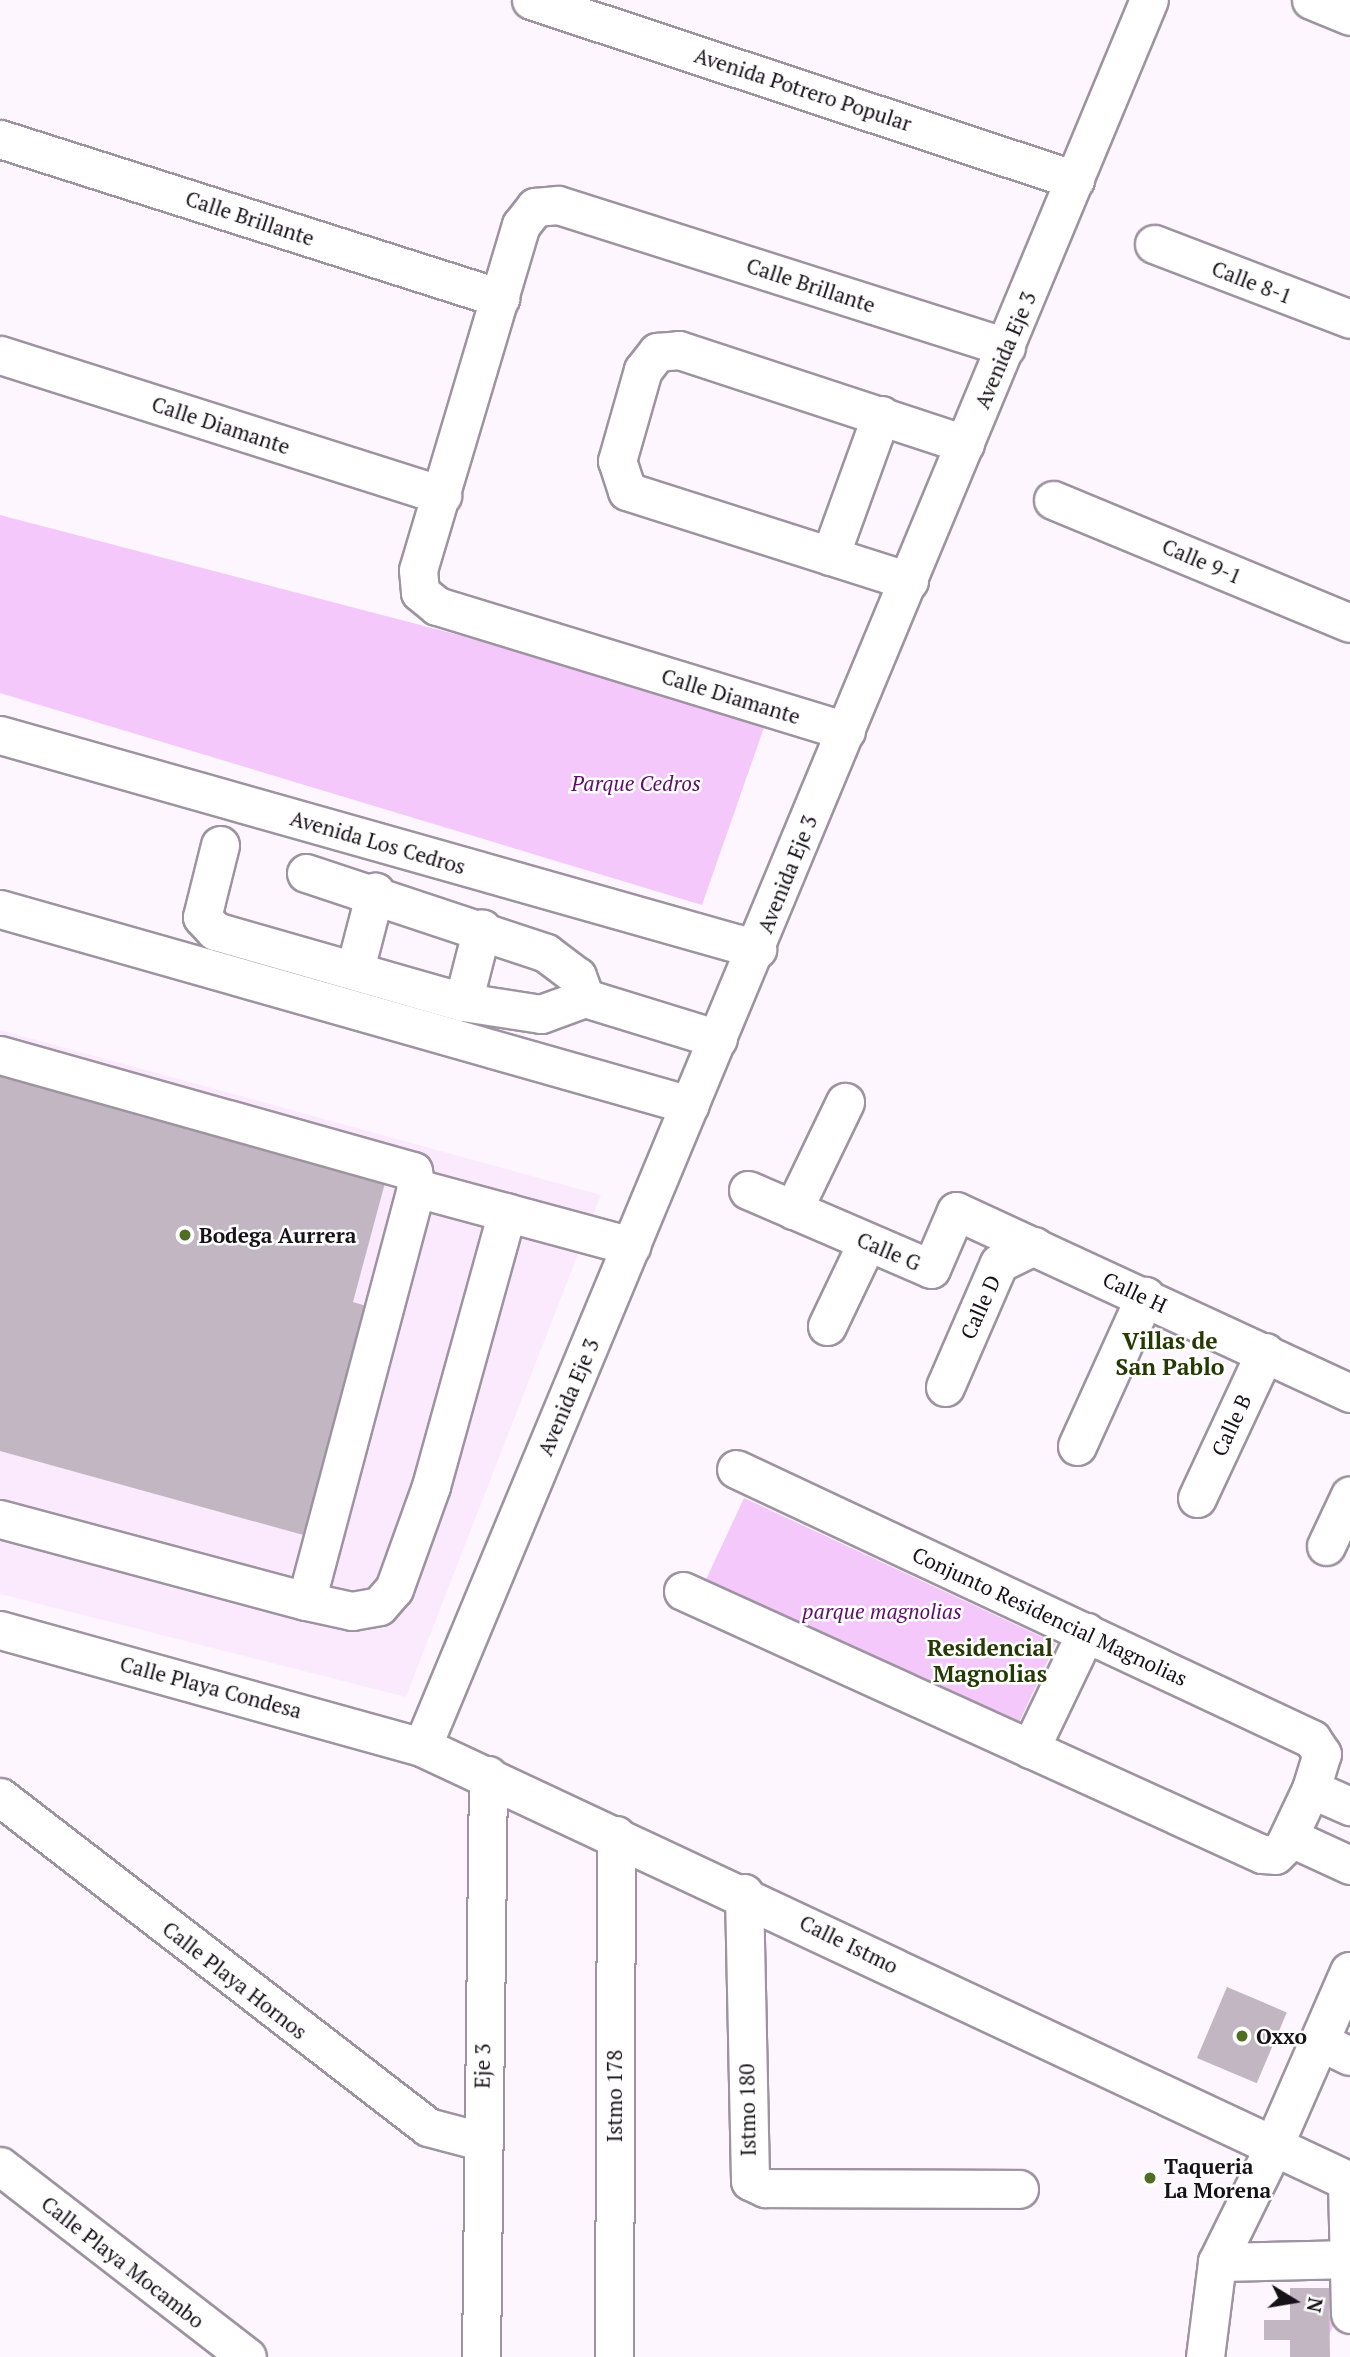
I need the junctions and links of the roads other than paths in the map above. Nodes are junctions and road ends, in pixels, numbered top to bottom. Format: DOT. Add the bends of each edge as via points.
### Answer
graph roads {
  1 [pos="531,0"];
  2 [pos="1311,0"];
  3 [pos="1141,2"];
  4 [pos="1350,16"];
  5 [pos="0,139"];
  6 [pos="1075,180"];
  7 [pos="1154,244"];
  8 [pos="500,298"];
  9 [pos="1350,319"];
  10 [pos="1006,347"];
  11 [pos="0,355"];
  12 [pos="881,415"];
  13 [pos="965,444"];
  14 [pos="442,495"];
  15 [pos="1053,500"];
  16 [pos="830,556"];
  17 [pos="909,581"];
  18 [pos="1350,623"];
  19 [pos="846,731"];
  20 [pos="0,735"];
  21 [pos="220,845"];
  22 [pos="306,873"];
  23 [pos="375,892"];
  24 [pos="0,909"];
  25 [pos="482,928"];
  26 [pos="757,948"];
  27 [pos="355,969"];
  28 [pos="585,998"];
  29 [pos="463,1002"];
  30 [pos="718,1040"];
  31 [pos="0,1055"];
  32 [pos="845,1102"];
  33 [pos="690,1105"];
  34 [pos="416,1188"];
  35 [pos="748,1190"];
  36 [pos="793,1210"];
  37 [pos="507,1212"];
  38 [pos="867,1241"];
  39 [pos="631,1246"];
  40 [pos="1034,1246"];
  41 [pos="1145,1296"];
  42 [pos="827,1326"];
  43 [pos="1265,1352"];
  44 [pos="945,1387"];
  45 [pos="1350,1393"];
  46 [pos="1077,1446"];
  47 [pos="736,1469"];
  48 [pos="1350,1495"];
  49 [pos="1197,1498"];
  50 [pos="0,1519"];
  51 [pos="1326,1546"];
  52 [pos="683,1591"];
  53 [pos="306,1601"];
  54 [pos="0,1630"];
  55 [pos="1086,1632"];
  56 [pos="422,1747"];
  57 [pos="1030,1749"];
  58 [pos="488,1775"];
  59 [pos="1311,1789"];
  60 [pos="0,1797"];
  61 [pos="1350,1806"];
  62 [pos="616,1835"];
  63 [pos="1289,1837"];
  64 [pos="1350,1865"];
  65 [pos="744,1893"];
  66 [pos="1350,1972"];
  67 [pos="1335,2049"];
  68 [pos="481,2141"];
  69 [pos="1273,2148"];
  70 [pos="0,2166"];
  71 [pos="1349,2182"];
  72 [pos="1019,2189"];
  73 [pos="1345,2259"];
  74 [pos="1217,2262"];
  75 [pos="1350,2314"];
  76 [pos="247,2357"];
  77 [pos="481,2357"];
  78 [pos="614,2357"];
  79 [pos="1205,2357"];
  1 -- 6 [label="street, Avenida Potrero Popular"];
  2 -- 4 [label="street"];
  3 -- 6 [label="street, Avenida Eje 3"];
  5 -- 8 [label="street, Calle Brillante"];
  6 -- 10 [label="street, Avenida Eje 3"];
  7 -- 9 [label="street, Calle 8-1"];
  8 -- 10 [label="street, Calle Brillante" via="521,225 535,207 558,205"];
  8 -- 14 [label="street"];
  10 -- 13 [label="street, Avenida Eje 3"];
  11 -- 14 [label="street, Calle Diamante"];
  12 -- 13 [label="street"];
  12 -- 16 [label="street"];
  12 -- 16 [label="street" via="679,350 657,352 643,370 617,461 626,491"];
  13 -- 17 [label="street, Avenida Eje 3"];
  14 -- 19 [label="street, Calle Diamante" via="418,570 421,592 437,606"];
  15 -- 18 [label="street, Calle 9-1"];
  16 -- 17 [label="street"];
  17 -- 19 [label="street, Avenida Eje 3"];
  19 -- 26 [label="street, Avenida Eje 3"];
  20 -- 26 [label="street, Avenida Los Cedros"];
  21 -- 27 [label="street" via="202,910 209,928"];
  22 -- 23 [label="street"];
  23 -- 25 [label="street"];
  23 -- 27 [label="street"];
  24 -- 33 [label="street"];
  25 -- 28 [label="street" via="560,960 577,976"];
  25 -- 29 [label="street"];
  26 -- 30 [label="street, Avenida Eje 3"];
  27 -- 29 [label="street"];
  28 -- 29 [label="street" via="541,1014"];
  28 -- 30 [label="street"];
  30 -- 33 [label="street, Avenida Eje 3"];
  31 -- 34 [label="street" via="405,1165 415,1174"];
  32 -- 36 [label="street"];
  33 -- 39 [label="street, Avenida Eje 3"];
  34 -- 37 [label="street"];
  34 -- 53 [label="street"];
  35 -- 36 [label="street, Calle G"];
  36 -- 38 [label="street, Calle G"];
  37 -- 39 [label="street"];
  37 -- 53 [label="street" via="431,1486 394,1589 369,1611"];
  38 -- 40 [label="street, Calle G" via="931,1269 956,1211"];
  38 -- 42 [label="street"];
  39 -- 56 [label="street, Avenida Eje 3"];
  40 -- 41 [label="street, Calle H"];
  40 -- 44 [label="street, Calle D" via="999,1263"];
  41 -- 43 [label="street, Calle H"];
  41 -- 46 [label="street"];
  43 -- 45 [label="street, Calle H"];
  43 -- 49 [label="street, Calle B"];
  47 -- 55 [label="street, Conjunto Residencial Magnolias"];
  48 -- 51 [label="street"];
  50 -- 53 [label="street"];
  52 -- 57 [label="street"];
  54 -- 56 [label="street, Calle Playa Condesa"];
  55 -- 57 [label="street"];
  55 -- 59 [label="street, Conjunto Residencial Magnolias" via="1318,1742 1322,1754"];
  56 -- 58 [label="main road, Calle Istmo"];
  57 -- 63 [label="street" via="1262,1854 1275,1855"];
  58 -- 62 [label="main road, Calle Istmo"];
  58 -- 68 [label="street, Eje 3"];
  59 -- 61 [label="street"];
  59 -- 63 [label="street, Conjunto Residencial Magnolias"];
  60 -- 68 [label="street, Calle Playa Hornos" via="428,2127"];
  62 -- 65 [label="main road, Calle Istmo"];
  62 -- 78 [label="street, Istmo 178"];
  63 -- 64 [label="street"];
  65 -- 69 [label="main road, Calle Istmo"];
  65 -- 72 [label="street, Istmo 180" via="750,2181 765,2188"];
  66 -- 67 [label="main road"];
  67 -- 69 [label="main road"];
  68 -- 77 [label="street, Eje 3"];
  69 -- 71 [label="main road, Calle Istmo"];
  69 -- 74 [label="street"];
  70 -- 76 [label="street, Calle Playa Mocambo"];
  71 -- 73 [label="street"];
  73 -- 74 [label="street"];
  73 -- 75 [label="street"];
  74 -- 79 [label="street"];
}
